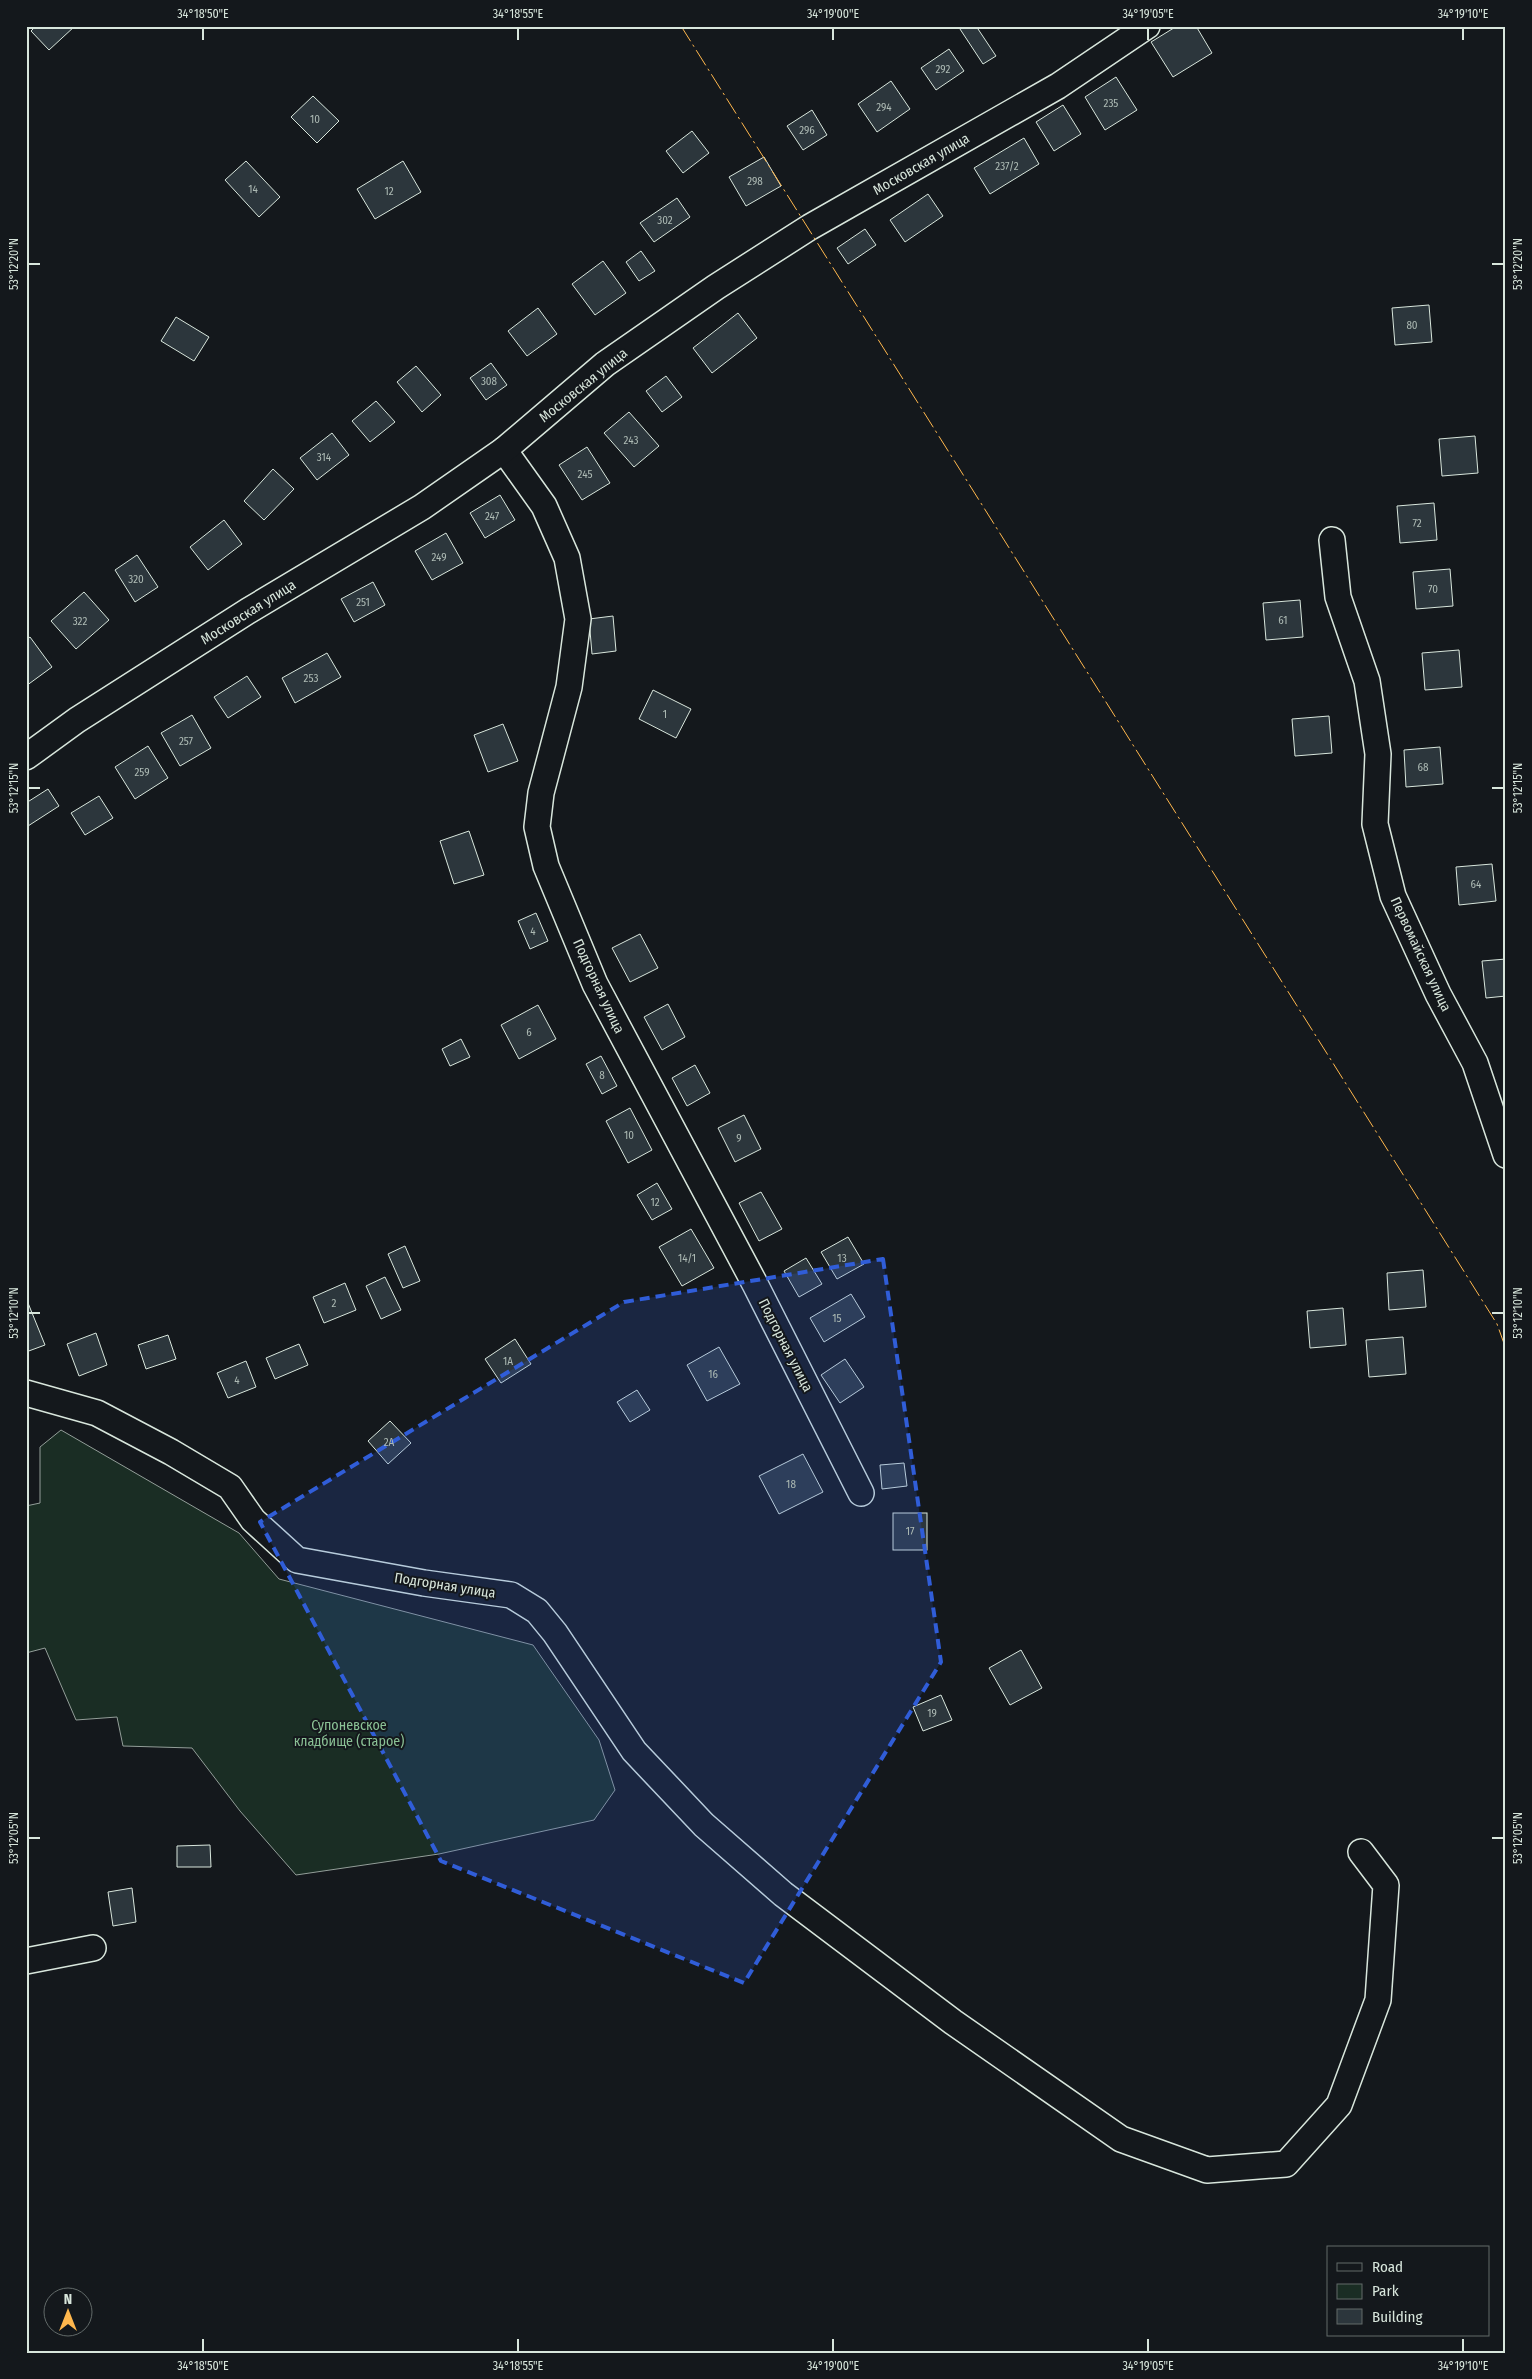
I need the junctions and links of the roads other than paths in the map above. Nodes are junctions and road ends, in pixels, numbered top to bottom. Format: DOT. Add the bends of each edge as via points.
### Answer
graph roads {
  1 [pos="1147,26"];
  2 [pos="504,450"];
  3 [pos="1332,540"];
  4 [pos="26,757"];
  5 [pos="1506,1155"];
  6 [pos="26,1393"];
  7 [pos="861,1493"];
  8 [pos="1361,1852"];
  9 [pos="93,1948"];
  10 [pos="26,1962"];
  1 -- 2 [label="street, Московская улица" via="1058,86 810,227 716,287 605,364"];
  2 -- 4 [label="street, Московская улица" via="422,507 248,611 77,720"];
  2 -- 7 [label="street, Подгорная улица" via="544,506 566,558 578,619 569,686 541,793 538,828 546,866 595,984 759,1292"];
  3 -- 5 [label="street, Первомайская улица" via="1338,597 1366,681 1378,754 1375,824 1393,896 1438,994 1475,1063"];
  6 -- 8 [label="street, Подгорная улица" via="97,1413 213,1477 230,1488 253,1520 298,1560 511,1596 538,1611 634,1751 704,1825 783,1894 953,2022 1121,2139 1207,2170 1286,2164 1339,2106 1378,2000 1386,1885"];
  9 -- 10 [label="street"];
}
